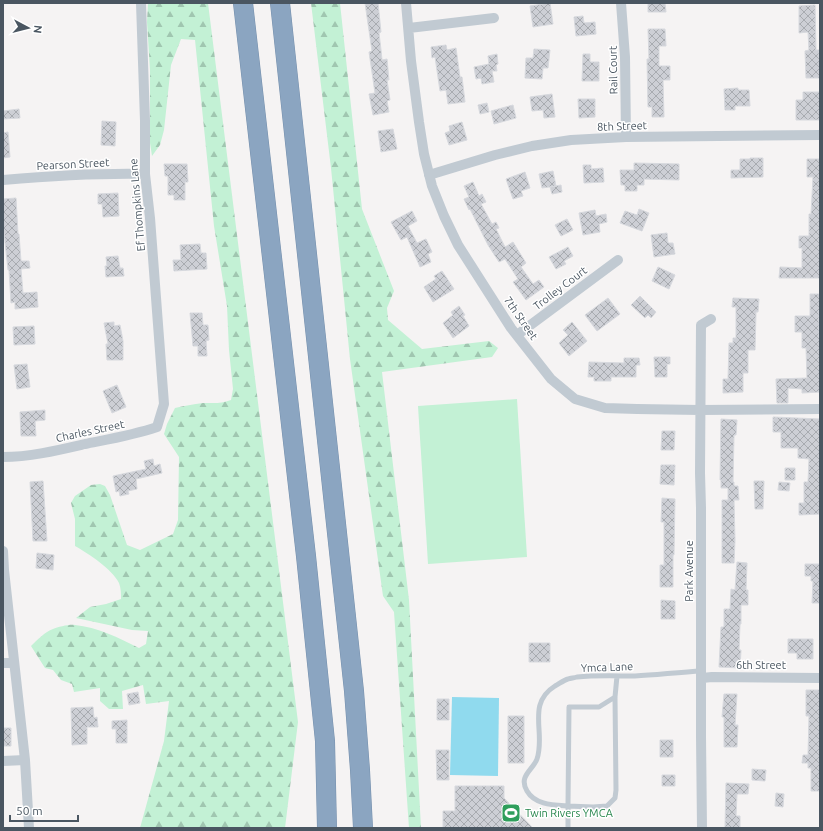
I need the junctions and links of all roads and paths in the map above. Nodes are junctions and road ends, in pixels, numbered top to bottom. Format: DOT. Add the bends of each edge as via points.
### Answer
graph roads {
  1 [pos="141,3"];
  2 [pos="243,3"];
  3 [pos="280,3"];
  4 [pos="406,3"];
  5 [pos="621,3"];
  6 [pos="494,18"];
  7 [pos="409,28"];
  8 [pos="820,136"];
  9 [pos="626,137"];
  10 [pos="144,174"];
  11 [pos="429,175"];
  12 [pos="3,180"];
  13 [pos="618,260"];
  14 [pos="711,319"];
  15 [pos="517,334"];
  16 [pos="164,404"];
  17 [pos="820,409"];
  18 [pos="700,410"];
  19 [pos="3,457"];
  20 [pos="3,552"];
  21 [pos="3,663"];
  22 [pos="14,663"];
  23 [pos="702,674"];
  24 [pos="617,676"];
  25 [pos="820,678"];
  26 [pos="615,698"];
  27 [pos="322,715"];
  28 [pos="25,760"];
  29 [pos="3,761"];
  30 [pos="362,802"];
  31 [pos="568,806"];
  32 [pos="29,828"];
  33 [pos="316,828"];
  34 [pos="326,828"];
  35 [pos="362,828"];
  36 [pos="367,828"];
  37 [pos="568,828"];
  38 [pos="702,828"];
  1 -- 10 [label="street, Ef Thompkins Lane"];
  2 -- 27 [label="highway"];
  3 -- 30 [label="highway" via="352,668"];
  4 -- 7 [label="street, 7th Street"];
  5 -- 9 [label="street, Rail Court"];
  6 -- 7 [label="street"];
  7 -- 11 [label="street, 7th Street" via="418,122"];
  8 -- 9 [label="street, 8th Street"];
  9 -- 11 [label="street, 8th Street" via="571,140 532,146 495,154"];
  10 -- 12 [label="street, Pearson Street" via="78,174"];
  10 -- 16 [label="street, Ef Thompkins Lane" via="150,218"];
  11 -- 15 [label="street, 7th Street" via="458,245"];
  13 -- 15 [label="street, Trolley Court"];
  14 -- 18 [label="street, Park Avenue" via="701,325"];
  15 -- 18 [label="street, 7th Street" via="551,379 575,399 605,408"];
  16 -- 19 [label="street, Charles Street" via="157,427 72,448"];
  17 -- 18 [label="street, 7th Street"];
  18 -- 23 [label="street, Park Avenue"];
  20 -- 22 [label="street"];
  21 -- 22 [label="street"];
  22 -- 28 [label="street"];
  23 -- 24 [label="lane, Ymca Lane"];
  23 -- 25 [label="street, 6th Street" via="720,677"];
  23 -- 38 [label="street, Park Avenue"];
  24 -- 26 [label="lane"];
  24 -- 31 [label="lane, Ymca Lane" via="568,679 544,695 540,704 537,760 525,777 524,784 527,792 538,801"];
  26 -- 31 [label="lane" via="600,707 569,707"];
  26 -- 31 [label="lane" via="615,798 607,806"];
  27 -- 33 [label="highway"];
  27 -- 34 [label="highway" via="325,741"];
  28 -- 29 [label="street"];
  28 -- 32 [label="street"];
  30 -- 35 [label="highway"];
  30 -- 36 [label="highway"];
  31 -- 37 [label="lane"];
}
